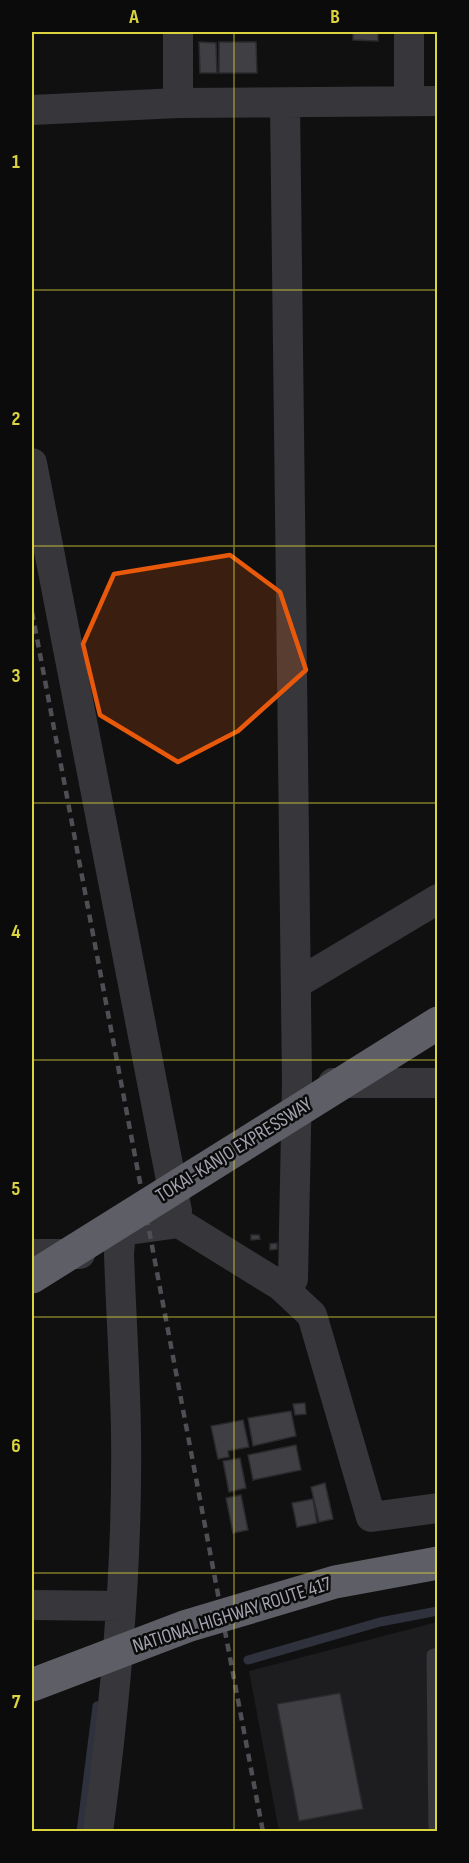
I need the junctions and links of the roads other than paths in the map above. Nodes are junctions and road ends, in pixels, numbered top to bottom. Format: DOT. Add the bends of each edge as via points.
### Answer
graph roads {
  1 [pos="178,32"];
  2 [pos="409,32"];
  3 [pos="423,101"];
  4 [pos="178,103"];
  5 [pos="285,103"];
  6 [pos="32,110"];
  7 [pos="32,463"];
  8 [pos="438,899"];
  9 [pos="296,984"];
  10 [pos="438,1023"];
  11 [pos="433,1080"];
  12 [pos="297,1083"];
  13 [pos="179,1223"];
  14 [pos="32,1254"];
  15 [pos="119,1254"];
  16 [pos="32,1277"];
  17 [pos="280,1286"];
  18 [pos="438,1508"];
  19 [pos="438,1563"];
  20 [pos="32,1605"];
  21 [pos="121,1606"];
  22 [pos="438,1655"];
  23 [pos="32,1685"];
  24 [pos="98,1832"];
  25 [pos="436,1832"];
  1 -- 4 [label="street"];
  2 -- 3 [label="street"];
  3 -- 5 [label="street"];
  4 -- 5 [label="street"];
  4 -- 6 [label="street"];
  5 -- 9 [label="street"];
  7 -- 13 [label="street"];
  8 -- 9 [label="street"];
  9 -- 12 [label="street"];
  10 -- 16 [label="highway, TOKAI-KANJO EXPRESSWAY, bridge"];
  11 -- 12 [label="street"];
  12 -- 17 [label="street" via="293,1279"];
  13 -- 15 [label="street" via="121,1231"];
  13 -- 17 [label="street"];
  14 -- 15 [label="street"];
  15 -- 21 [label="street" via="126,1433"];
  17 -- 18 [label="street" via="312,1315 371,1517"];
  19 -- 23 [label="highway, NATIONAL HIGHWAY ROUTE 417, bridge" via="335,1581 198,1622"];
  20 -- 21 [label="street"];
  21 -- 24 [label="street" via="115,1706"];
  22 -- 25 [label="lane" via="434,1656"];
}
